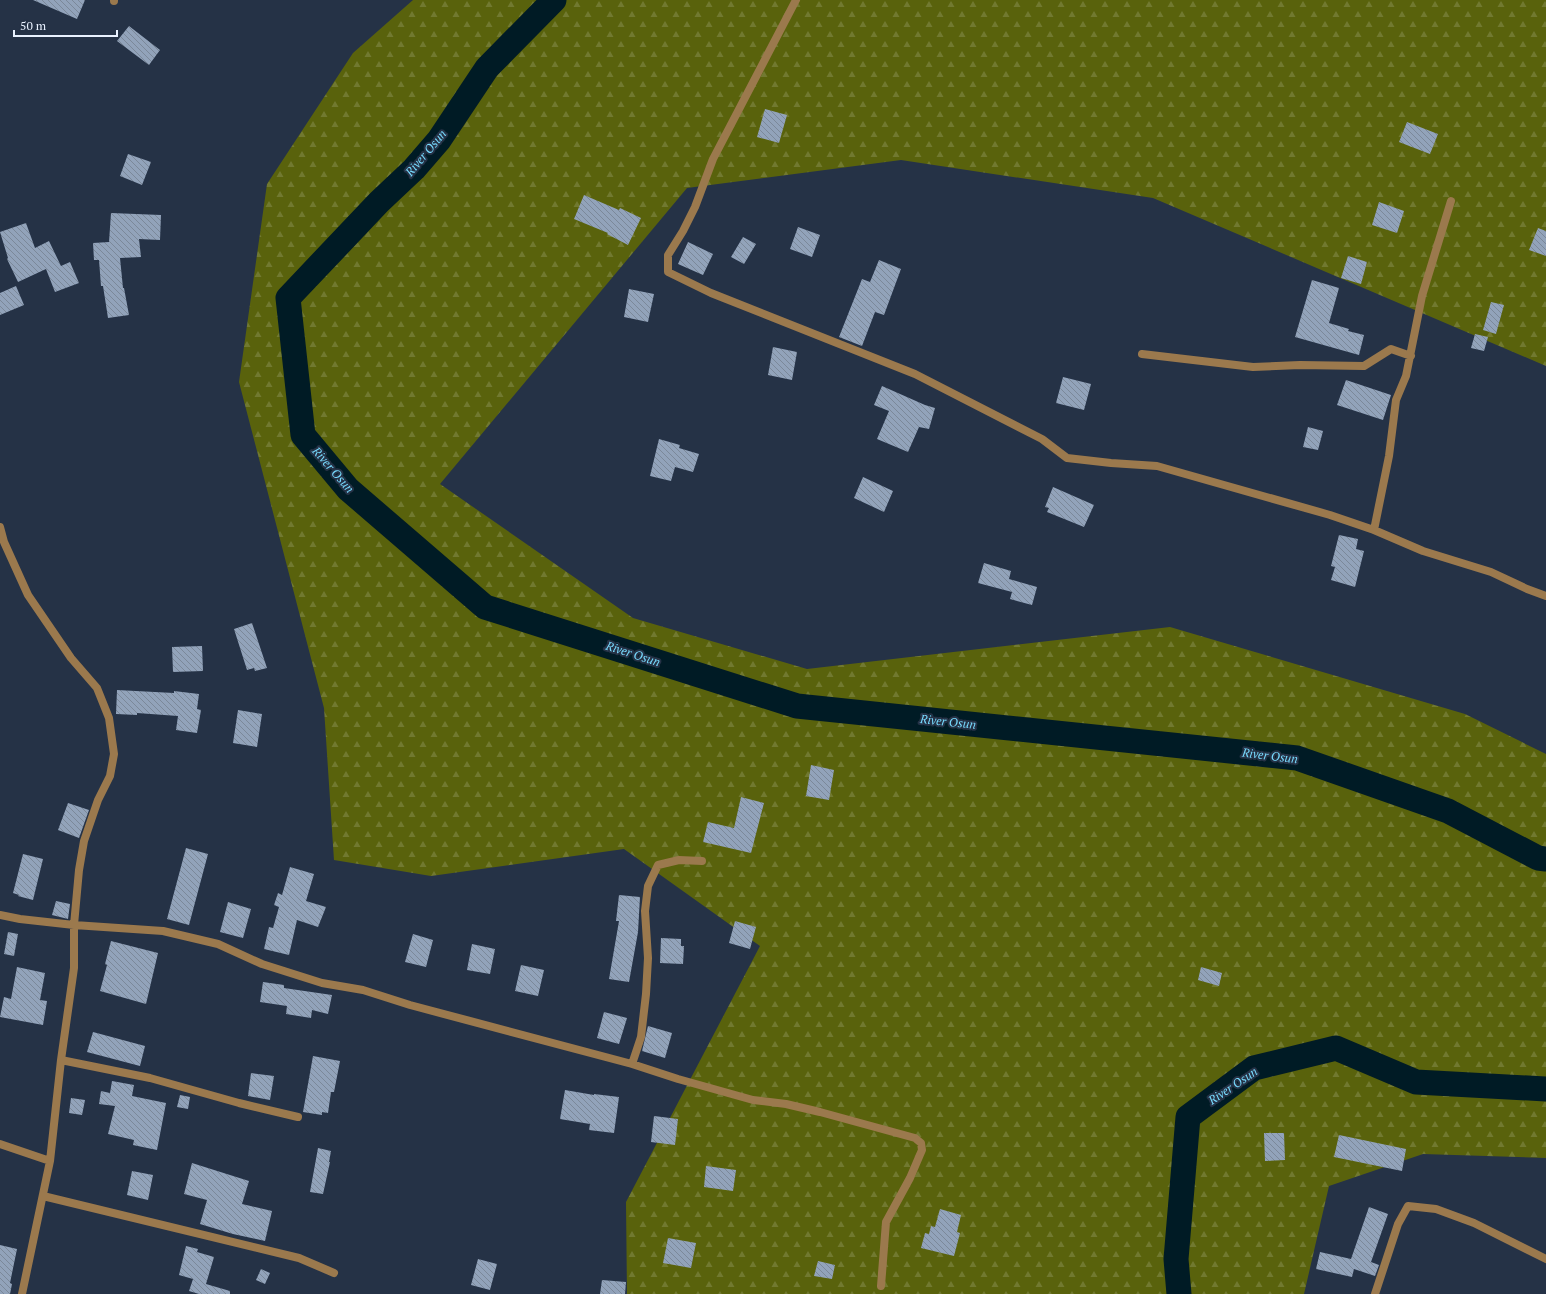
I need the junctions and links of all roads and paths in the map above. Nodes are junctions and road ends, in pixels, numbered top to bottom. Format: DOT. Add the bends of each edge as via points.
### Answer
graph roads {
  1 [pos="796,0"];
  2 [pos="1451,201"];
  3 [pos="1142,354"];
  4 [pos="1410,356"];
  5 [pos="0,527"];
  6 [pos="1374,530"];
  7 [pos="1546,596"];
  8 [pos="702,861"];
  9 [pos="0,915"];
  10 [pos="74,925"];
  11 [pos="61,1060"];
  12 [pos="632,1064"];
  13 [pos="298,1117"];
  14 [pos="0,1144"];
  15 [pos="50,1161"];
  16 [pos="44,1196"];
  17 [pos="1546,1259"];
  18 [pos="334,1273"];
  19 [pos="881,1286"];
  20 [pos="22,1294"];
  21 [pos="1375,1294"];
  1 -- 6 [label="street" via="713,159 695,207 668,256 668,272 711,293 915,374 1042,438 1066,458 1157,466"];
  2 -- 4 [label="street" via="1422,296"];
  3 -- 4 [label="street" via="1253,367 1364,366 1391,348"];
  4 -- 6 [label="street" via="1406,376 1396,400 1389,456"];
  5 -- 10 [label="street" via="4,542 28,595 71,658 97,688 109,718 114,754 110,776 98,800 84,842"];
  6 -- 7 [label="street" via="1423,551 1491,572"];
  8 -- 12 [label="street" via="679,860 658,865 648,886 645,911 648,958 646,994 641,1037"];
  9 -- 10 [label="street"];
  10 -- 11 [label="street" via="74,968"];
  10 -- 12 [label="street" via="163,931 218,944 262,964 322,983 363,990"];
  11 -- 13 [label="street" via="150,1078"];
  11 -- 15 [label="street"];
  12 -- 19 [label="street" via="752,1100 786,1104 880,1127 915,1138 921,1143 922,1150 910,1178 886,1222"];
  14 -- 15 [label="street"];
  15 -- 16 [label="street"];
  16 -- 18 [label="street" via="299,1258"];
  16 -- 20 [label="street"];
  17 -- 21 [label="street" via="1474,1223 1436,1209 1408,1206 1398,1224"];
}
